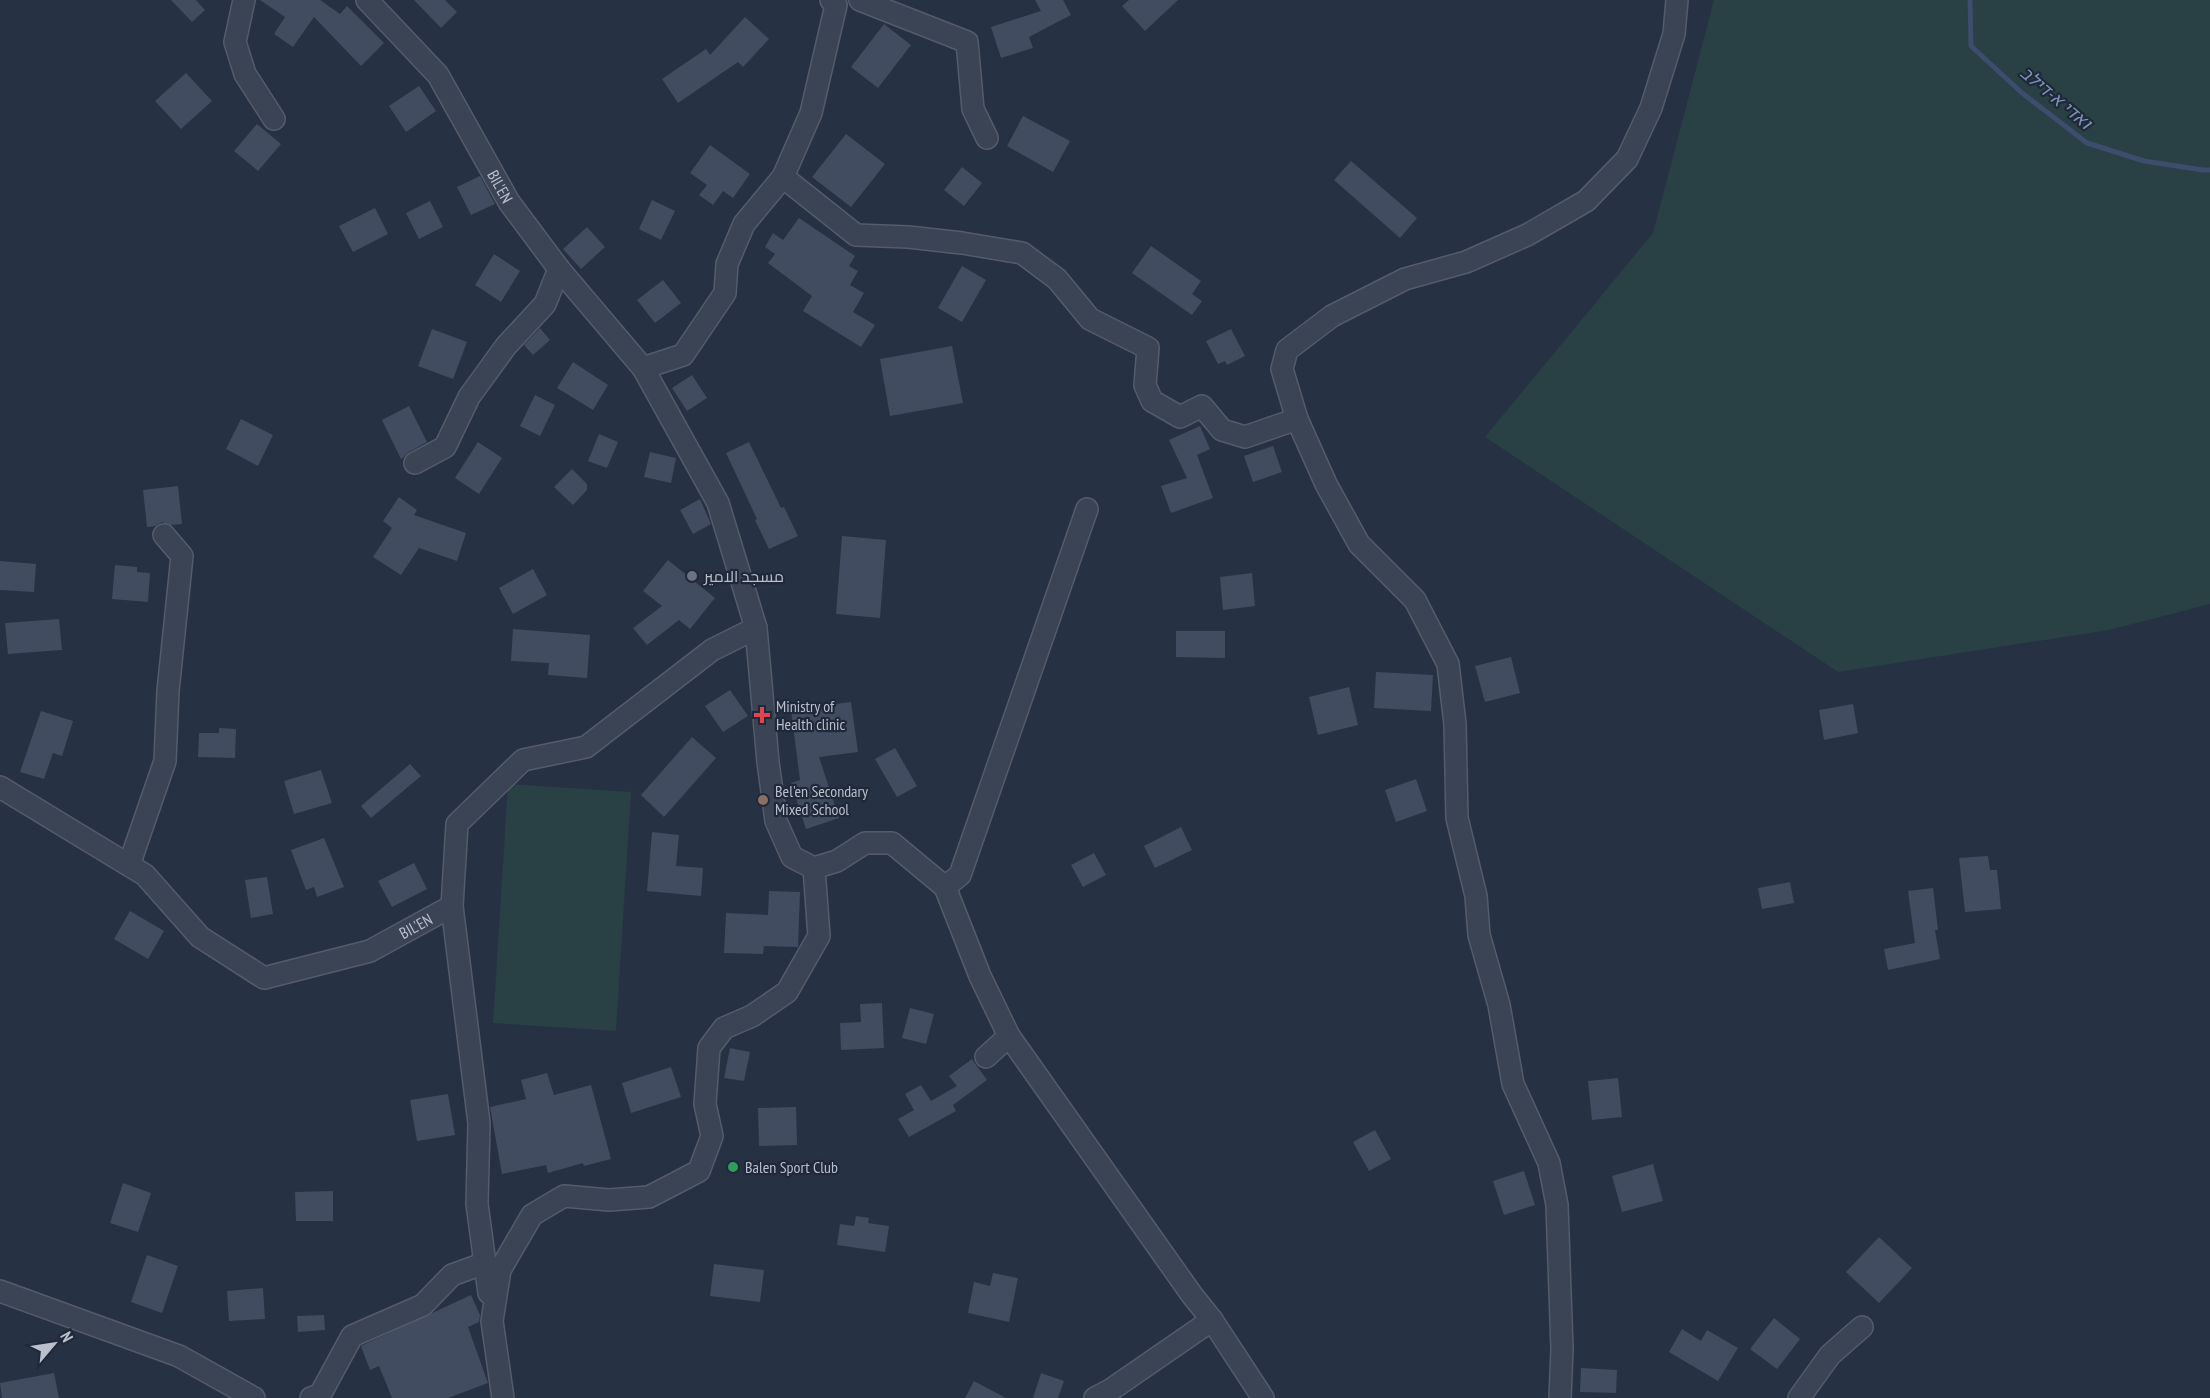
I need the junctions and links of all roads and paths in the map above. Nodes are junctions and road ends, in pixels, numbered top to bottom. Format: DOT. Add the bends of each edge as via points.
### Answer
graph roads {
  1 [pos="244,0"];
  2 [pos="367,0"];
  3 [pos="860,0"];
  4 [pos="1677,0"];
  5 [pos="840,2"];
  6 [pos="274,119"];
  7 [pos="987,138"];
  8 [pos="783,177"];
  9 [pos="559,269"];
  10 [pos="643,368"];
  11 [pos="1297,419"];
  12 [pos="415,463"];
  13 [pos="1087,509"];
  14 [pos="164,535"];
  15 [pos="756,628"];
  16 [pos="0,787"];
  17 [pos="129,866"];
  18 [pos="814,868"];
  19 [pos="945,887"];
  20 [pos="452,906"];
  21 [pos="1008,1036"];
  22 [pos="986,1057"];
  23 [pos="485,1263"];
  24 [pos="0,1291"];
  25 [pos="1212,1320"];
  26 [pos="492,1322"];
  27 [pos="1862,1327"];
  28 [pos="254,1398"];
  29 [pos="311,1398"];
  30 [pos="503,1398"];
  31 [pos="1095,1398"];
  32 [pos="1263,1398"];
  33 [pos="1560,1398"];
  34 [pos="1799,1398"];
  1 -- 6 [label="street" via="235,42 244,74"];
  2 -- 9 [label="street, BIL'EN" via="438,75 509,202"];
  3 -- 7 [label="street" via="967,42 973,109"];
  4 -- 11 [label="street" via="1674,34 1651,108 1627,159 1586,201 1567,213 1466,262 1405,279 1332,316 1287,350 1282,369"];
  5 -- 8 [label="street" via="812,113"];
  8 -- 10 [label="street" via="744,224 727,264 725,293 683,355"];
  8 -- 11 [label="street" via="856,235 908,237 1022,253 1057,279 1090,319 1148,348 1145,385 1152,402 1180,417 1202,406 1222,430 1245,437"];
  9 -- 10 [label="street, BIL'EN"];
  9 -- 12 [label="street" via="545,304 506,346 469,397 445,447"];
  10 -- 15 [label="street, BIL'EN" via="718,504"];
  11 -- 33 [label="street" via="1359,544 1415,600 1448,664 1455,724 1457,818 1476,896 1479,935 1499,1005 1513,1084 1549,1163 1557,1206"];
  13 -- 19 [label="street" via="960,875"];
  14 -- 17 [label="street" via="183,556 168,691 165,762"];
  15 -- 18 [label="street, BIL'EN" via="776,820 792,857"];
  15 -- 20 [label="street, BIL'EN" via="712,650 586,747 523,760 456,824"];
  16 -- 17 [label="street, BIL'EN"];
  17 -- 20 [label="street, BIL'EN" via="145,875 200,937 264,978 370,951"];
  18 -- 19 [label="street" via="837,861 865,843 892,843"];
  18 -- 26 [label="street" via="819,936 787,993 752,1016 724,1028 709,1048 705,1104 712,1136 699,1171 649,1197 609,1200 564,1196 532,1215 500,1270"];
  19 -- 21 [label="street"];
  20 -- 23 [label="street" via="479,1123 477,1204"];
  21 -- 22 [label="street"];
  21 -- 25 [label="street"];
  23 -- 26 [label="street"];
  23 -- 29 [label="street" via="452,1275 423,1305 352,1336 320,1395"];
  24 -- 28 [label="street" via="179,1356"];
  25 -- 31 [label="street"];
  25 -- 32 [label="street"];
  26 -- 30 [label="street"];
  27 -- 34 [label="street" via="1830,1355"];
}
